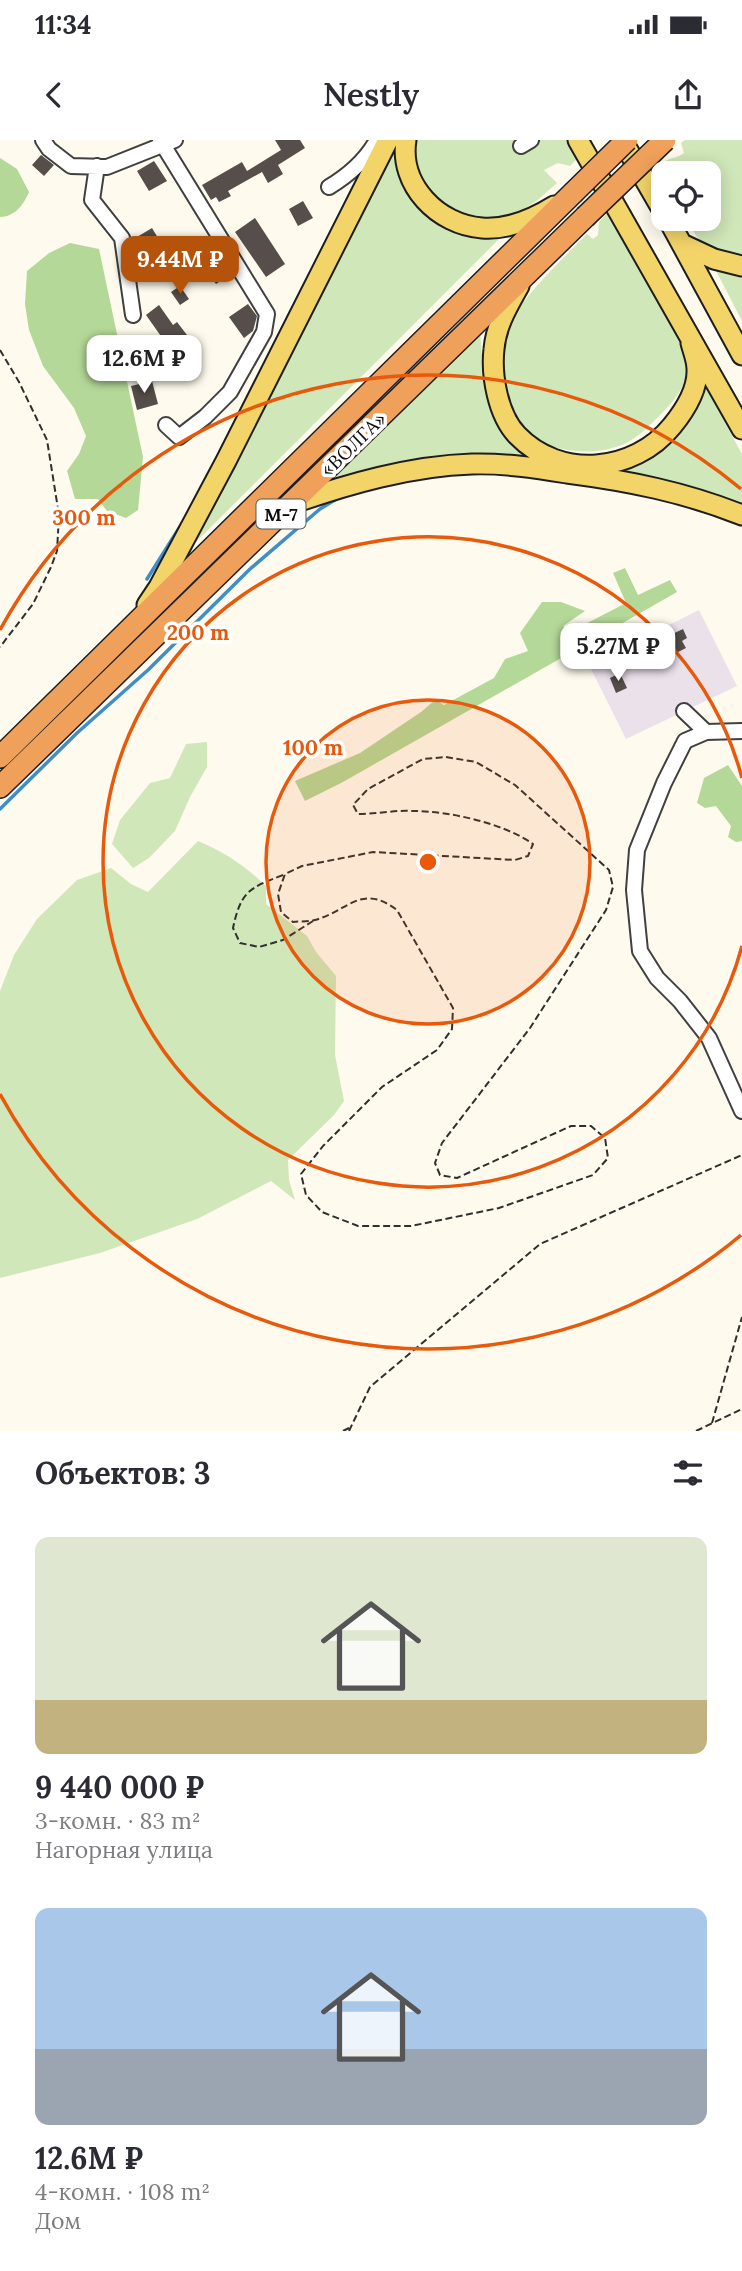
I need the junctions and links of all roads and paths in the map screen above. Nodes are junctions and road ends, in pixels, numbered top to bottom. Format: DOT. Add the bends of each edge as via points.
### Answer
graph roads {
  1 [pos="43,140"];
  2 [pos="377,140"];
  3 [pos="388,140"];
  4 [pos="406,140"];
  5 [pos="578,140"];
  6 [pos="625,140"];
  7 [pos="666,140"];
  8 [pos="166,142"];
  9 [pos="97,166"];
  10 [pos="328,187"];
  11 [pos="651,189"];
  12 [pos="571,194"];
  13 [pos="675,231"];
  14 [pos="682,244"];
  15 [pos="742,266"];
  16 [pos="524,276"];
  17 [pos="134,315"];
  18 [pos="691,343"];
  19 [pos="0,351"];
  20 [pos="742,355"];
  21 [pos="166,425"];
  22 [pos="742,429"];
  23 [pos="291,504"];
  24 [pos="742,515"];
  25 [pos="129,629"];
  26 [pos="0,647"];
  27 [pos="684,711"];
  28 [pos="742,731"];
  29 [pos="706,732"];
  30 [pos="0,757"];
  31 [pos="0,787"];
  32 [pos="285,874"];
  33 [pos="314,920"];
  34 [pos="742,1111"];
  35 [pos="742,1155"];
  36 [pos="742,1317"];
  37 [pos="742,1409"];
  38 [pos="712,1423"];
  39 [pos="349,1429"];
  40 [pos="343,1431"];
  41 [pos="696,1431"];
  1 -- 9 [label="street" via="71,166"];
  2 -- 10 [label="street" via="358,165"];
  3 -- 25 [label="main road" via="204,505 159,587"];
  4 -- 12 [label="main road" via="410,180 425,202 461,223 506,227 535,217"];
  5 -- 18 [label="main road"];
  6 -- 11 [label="main road"];
  6 -- 12 [label="highway, М-7, bridge"];
  7 -- 16 [label="highway, «ВОЛГА» / М-7, bridge"];
  8 -- 9 [label="street" via="107,167"];
  8 -- 21 [label="street" via="267,314 264,332 230,392 179,437"];
  9 -- 17 [label="street" via="92,200 122,238"];
  12 -- 25 [label="highway, «ВОЛГА» / М-7"];
  13 -- 14 [label="main road"];
  14 -- 15 [label="main road"];
  14 -- 20 [label="main road"];
  16 -- 18 [label="main road" via="500,319 495,376 515,434 555,459 586,465 616,463 650,447 690,399 697,369"];
  16 -- 23 [label="highway, «ВОЛГА» / М-7"];
  18 -- 22 [label="main road"];
  19 -- 26 [label="path" via="47,440 59,515 51,567 33,604"];
  23 -- 24 [label="main road" via="340,487 425,468 472,464 629,481 703,499"];
  23 -- 31 [label="highway, «ВОЛГА» / М-7"];
  25 -- 30 [label="highway, «ВОЛГА» / М-7"];
  27 -- 29 [label="street"];
  28 -- 29 [label="street"];
  29 -- 34 [label="street" via="685,741 637,850 634,890 639,951 709,1038"];
  32 -- 33 [label="path" via="278,894 281,912 293,922"];
  32 -- 33 [label="path" via="256,886 238,905 233,928 240,943 259,947 283,940"];
  32 -- 33 [label="path" via="302,866 373,852 515,860 528,856 533,844 475,819 413,811 358,814 353,805 368,789 423,759 476,762 515,785 609,870 613,887 606,910 537,1018 442,1143 435,1163 440,1175 457,1178 572,1126 591,1126 605,1138 608,1158 593,1175 499,1208 411,1226 358,1226 322,1212 306,1195 301,1174 382,1087 437,1050 452,1029 453,1008 397,910 384,900 365,897"];
  35 -- 39 [label="path" via="540,1244 370,1387"];
  36 -- 38 [label="path"];
  37 -- 38 [label="path"];
  38 -- 41 [label="path"];
  39 -- 40 [label="path"];
}
